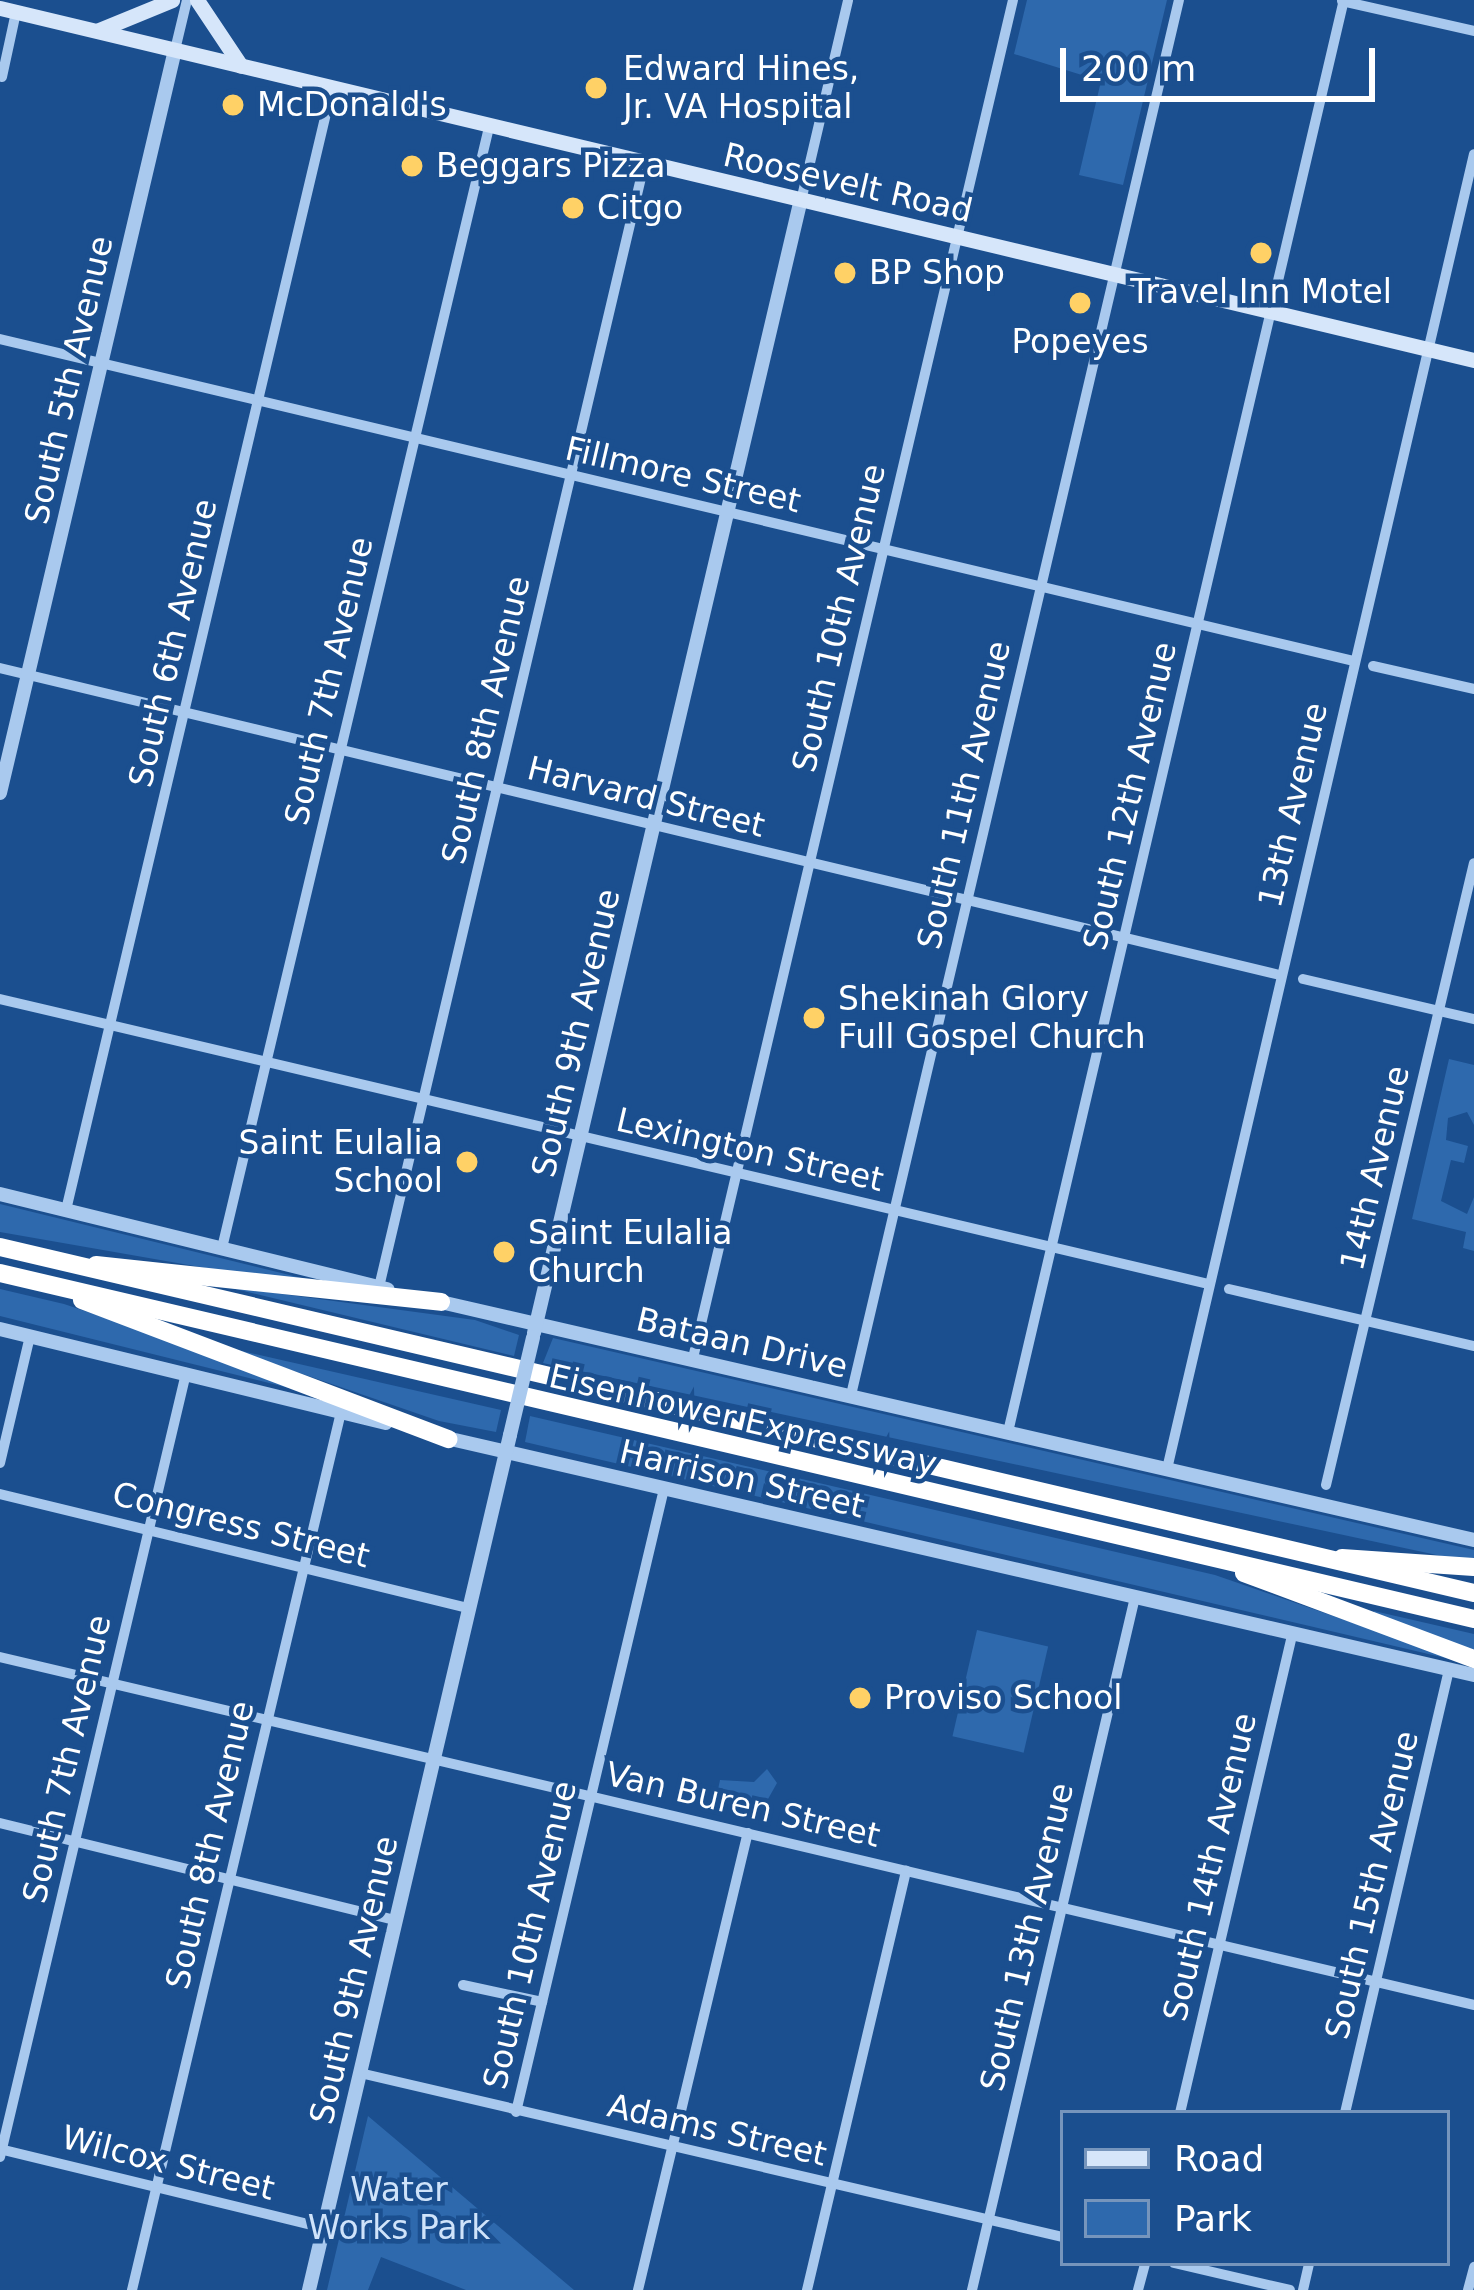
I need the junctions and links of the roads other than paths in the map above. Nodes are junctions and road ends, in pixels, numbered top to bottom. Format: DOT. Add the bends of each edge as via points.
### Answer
graph roads {
  1 [pos="172,0"];
  2 [pos="187,0"];
  3 [pos="197,0"];
  4 [pos="848,0"];
  5 [pos="1013,0"];
  6 [pos="1179,0"];
  7 [pos="1342,0"];
  8 [pos="8,10"];
  9 [pos="93,31"];
  10 [pos="1474,31"];
  11 [pos="175,50"];
  12 [pos="241,66"];
  13 [pos="2,77"];
  14 [pos="332,88"];
  15 [pos="489,127"];
  16 [pos="1474,154"];
  17 [pos="644,165"];
  18 [pos="800,203"];
  19 [pos="957,240"];
  20 [pos="1114,277"];
  21 [pos="1271,313"];
  22 [pos="0,339"];
  23 [pos="1427,349"];
  24 [pos="1474,360"];
  25 [pos="101,363"];
  26 [pos="257,400"];
  27 [pos="414,437"];
  28 [pos="571,476"];
  29 [pos="727,513"];
  30 [pos="883,550"];
  31 [pos="1040,587"];
  32 [pos="1198,625"];
  33 [pos="1354,662"];
  34 [pos="1373,666"];
  35 [pos="0,668"];
  36 [pos="28,675"];
  37 [pos="1474,689"];
  38 [pos="184,713"];
  39 [pos="341,751"];
  40 [pos="497,789"];
  41 [pos="0,793"];
  42 [pos="652,826"];
  43 [pos="1474,863"];
  44 [pos="809,864"];
  45 [pos="968,901"];
  46 [pos="1124,937"];
  47 [pos="1280,974"];
  48 [pos="1303,979"];
  49 [pos="0,999"];
  50 [pos="1439,1011"];
  51 [pos="1474,1019"];
  52 [pos="111,1025"];
  53 [pos="266,1063"];
  54 [pos="423,1101"];
  55 [pos="579,1138"];
  56 [pos="736,1175"];
  57 [pos="0,1194"];
  58 [pos="66,1210"];
  59 [pos="894,1211"];
  60 [pos="0,1247"];
  61 [pos="1052,1247"];
  62 [pos="222,1248"];
  63 [pos="77,1266"];
  64 [pos="0,1273"];
  65 [pos="1208,1284"];
  66 [pos="56,1287"];
  67 [pos="379,1287"];
  68 [pos="1229,1289"];
  69 [pos="441,1302"];
  70 [pos="1366,1321"];
  71 [pos="0,1329"];
  72 [pos="534,1331"];
  73 [pos="30,1336"];
  74 [pos="1474,1346"];
  75 [pos="693,1358"];
  76 [pos="186,1373"];
  77 [pos="851,1396"];
  78 [pos="340,1412"];
  79 [pos="1008,1432"];
  80 [pos="448,1439"];
  81 [pos="506,1453"];
  82 [pos="0,1462"];
  83 [pos="1167,1469"];
  84 [pos="1326,1485"];
  85 [pos="664,1490"];
  86 [pos="0,1494"];
  87 [pos="149,1530"];
  88 [pos="1474,1540"];
  89 [pos="1326,1559"];
  90 [pos="1219,1560"];
  91 [pos="304,1568"];
  92 [pos="1474,1568"];
  93 [pos="1474,1593"];
  94 [pos="1135,1597"];
  95 [pos="469,1608"];
  96 [pos="1474,1619"];
  97 [pos="1293,1633"];
  98 [pos="0,1657"];
  99 [pos="1474,1659"];
  100 [pos="1450,1669"];
  101 [pos="1474,1675"];
  102 [pos="112,1684"];
  103 [pos="267,1720"];
  104 [pos="434,1759"];
  105 [pos="591,1796"];
  106 [pos="0,1823"];
  107 [pos="748,1834"];
  108 [pos="75,1842"];
  109 [pos="906,1871"];
  110 [pos="230,1879"];
  111 [pos="1061,1907"];
  112 [pos="396,1920"];
  113 [pos="1219,1944"];
  114 [pos="1377,1982"];
  115 [pos="463,1984"];
  116 [pos="542,2002"];
  117 [pos="1474,2005"];
  118 [pos="360,2073"];
  119 [pos="1181,2110"];
  120 [pos="1347,2110"];
  121 [pos="516,2112"];
  122 [pos="673,2147"];
  123 [pos="1,2152"];
  124 [pos="832,2185"];
  125 [pos="156,2190"];
  126 [pos="989,2220"];
  127 [pos="323,2228"];
  128 [pos="1060,2236"];
  129 [pos="1187,2266"];
  130 [pos="1474,2266"];
  131 [pos="132,2290"];
  132 [pos="309,2290"];
  133 [pos="638,2290"];
  134 [pos="806,2290"];
  135 [pos="972,2290"];
  136 [pos="1290,2290"];
  137 [pos="1468,2290"];
  1 -- 9 [label="main road"];
  2 -- 11 [label="street"];
  3 -- 12 [label="main road"];
  4 -- 18 [label="street, South 9th Avenue"];
  5 -- 19 [label="street, South 10th Avenue"];
  6 -- 20 [label="street, South 11th Avenue"];
  7 -- 10 [label="street"];
  7 -- 21 [label="street, South 12th Avenue"];
  8 -- 9 [label="main road, Roosevelt Road"];
  8 -- 13 [label="street"];
  9 -- 11 [label="main road, Roosevelt Road"];
  11 -- 12 [label="main road, Roosevelt Road"];
  11 -- 25 [label="street, South 5th Avenue"];
  12 -- 14 [label="main road, Roosevelt Road"];
  14 -- 15 [label="main road, Roosevelt Road"];
  14 -- 26 [label="street, South 6th Avenue"];
  15 -- 17 [label="main road, Roosevelt Road"];
  15 -- 27 [label="street, South 7th Avenue"];
  16 -- 23 [label="street, 13th Avenue"];
  17 -- 18 [label="main road, Roosevelt Road"];
  17 -- 28 [label="street, South 8th Avenue"];
  18 -- 19 [label="main road, Roosevelt Road"];
  18 -- 29 [label="street, South 9th Avenue"];
  19 -- 20 [label="main road, Roosevelt Road"];
  19 -- 30 [label="street, South 10th Avenue"];
  20 -- 21 [label="main road, Roosevelt Road"];
  20 -- 31 [label="street, South 11th Avenue"];
  21 -- 23 [label="main road, Roosevelt Road"];
  21 -- 32 [label="street, South 12th Avenue"];
  22 -- 25 [label="street, Fillmore Street"];
  23 -- 24 [label="main road, Roosevelt Road"];
  23 -- 33 [label="street, 13th Avenue"];
  25 -- 26 [label="street, Fillmore Street"];
  25 -- 36 [label="street, South 5th Avenue"];
  26 -- 27 [label="street, Fillmore Street"];
  26 -- 38 [label="street, South 6th Avenue"];
  27 -- 28 [label="street, Fillmore Street"];
  27 -- 39 [label="street, South 7th Avenue"];
  28 -- 29 [label="street, Fillmore Street"];
  28 -- 40 [label="street, South 8th Avenue"];
  29 -- 30 [label="street, Fillmore Street"];
  29 -- 42 [label="street, South 9th Avenue"];
  30 -- 31 [label="street, Fillmore Street"];
  30 -- 44 [label="street, South 10th Avenue"];
  31 -- 32 [label="street, Fillmore Street"];
  31 -- 45 [label="street, South 11th Avenue"];
  32 -- 33 [label="street, Fillmore Street"];
  32 -- 46 [label="street, South 12th Avenue"];
  33 -- 47 [label="street, 13th Avenue"];
  34 -- 37 [label="street"];
  35 -- 36 [label="street, Harvard Street"];
  36 -- 38 [label="street, Harvard Street"];
  36 -- 41 [label="street, South 5th Avenue"];
  38 -- 39 [label="street, Harvard Street"];
  38 -- 52 [label="street, South 6th Avenue"];
  39 -- 40 [label="street, Harvard Street"];
  39 -- 53 [label="street, South 7th Avenue"];
  40 -- 42 [label="street, Harvard Street"];
  40 -- 54 [label="street, South 8th Avenue"];
  42 -- 44 [label="street, Harvard Street"];
  42 -- 55 [label="street, South 9th Avenue"];
  43 -- 50 [label="street, 14th Avenue"];
  44 -- 45 [label="street, Harvard Street"];
  44 -- 56 [label="street, South 10th Avenue"];
  45 -- 46 [label="street, Harvard Street"];
  45 -- 59 [label="street, South 11th Avenue"];
  46 -- 47 [label="street, Harvard Street"];
  46 -- 61 [label="street, South 12th Avenue"];
  47 -- 65 [label="street, 13th Avenue"];
  48 -- 50 [label="street"];
  49 -- 52 [label="street, Lexington Street"];
  50 -- 51 [label="street"];
  50 -- 70 [label="street, 14th Avenue"];
  52 -- 53 [label="street, Lexington Street"];
  52 -- 58 [label="street, South 6th Avenue"];
  53 -- 54 [label="street, Lexington Street"];
  53 -- 62 [label="street, South 7th Avenue"];
  54 -- 55 [label="street, Lexington Street"];
  54 -- 67 [label="street, South 8th Avenue"];
  55 -- 56 [label="street, Lexington Street"];
  55 -- 72 [label="street, South 9th Avenue"];
  56 -- 59 [label="street, Lexington Street"];
  56 -- 75 [label="street, South 10th Avenue"];
  57 -- 58 [label="street, Bataan Drive"];
  58 -- 62 [label="street, Bataan Drive"];
  59 -- 61 [label="street, Lexington Street"];
  59 -- 77 [label="street, South 11th Avenue"];
  60 -- 63 [label="highway, Eisenhower Expressway"];
  61 -- 65 [label="street, Lexington Street"];
  61 -- 79 [label="street, South 12th Avenue"];
  62 -- 67 [label="street, Bataan Drive"];
  63 -- 69 [label="highway"];
  63 -- 89 [label="highway, Eisenhower Expressway"];
  64 -- 66 [label="highway, Eisenhower Expressway"];
  65 -- 83 [label="street, 13th Avenue"];
  66 -- 80 [label="highway"];
  66 -- 90 [label="highway, Eisenhower Expressway"];
  67 -- 69 [label="street, Bataan Drive"];
  68 -- 70 [label="street"];
  69 -- 72 [label="street, Bataan Drive"];
  70 -- 74 [label="street"];
  70 -- 84 [label="street, 14th Avenue"];
  71 -- 73 [label="street, Harrison Street"];
  72 -- 75 [label="street, Bataan Drive"];
  72 -- 81 [label="street, South 9th Avenue, bridge"];
  73 -- 76 [label="street, Harrison Street"];
  73 -- 82 [label="street"];
  75 -- 77 [label="street, Bataan Drive"];
  76 -- 78 [label="street, Harrison Street"];
  76 -- 87 [label="street, South 7th Avenue"];
  77 -- 79 [label="street, Bataan Drive"];
  78 -- 80 [label="street, Harrison Street"];
  78 -- 91 [label="street, South 8th Avenue"];
  79 -- 83 [label="street, Bataan Drive"];
  80 -- 81 [label="street, Harrison Street"];
  81 -- 85 [label="street, Harrison Street"];
  81 -- 95 [label="street, South 9th Avenue"];
  83 -- 88 [label="street, Bataan Drive"];
  85 -- 94 [label="street, Harrison Street"];
  85 -- 105 [label="street, South 10th Avenue"];
  86 -- 87 [label="street, Congress Street"];
  87 -- 91 [label="street, Congress Street"];
  87 -- 102 [label="street, South 7th Avenue"];
  89 -- 92 [label="highway"];
  89 -- 93 [label="highway, Eisenhower Expressway"];
  90 -- 96 [label="highway, Eisenhower Expressway"];
  90 -- 99 [label="highway"];
  91 -- 95 [label="street, Congress Street"];
  91 -- 103 [label="street, South 8th Avenue"];
  94 -- 97 [label="street, Harrison Street"];
  94 -- 111 [label="street, South 13th Avenue"];
  95 -- 104 [label="street, South 9th Avenue"];
  97 -- 100 [label="street, Harrison Street"];
  97 -- 113 [label="street, South 14th Avenue"];
  98 -- 102 [label="street, Van Buren Street"];
  100 -- 101 [label="street, Harrison Street"];
  100 -- 114 [label="street, South 15th Avenue"];
  102 -- 103 [label="street, Van Buren Street"];
  102 -- 108 [label="street, South 7th Avenue"];
  103 -- 104 [label="street, Van Buren Street"];
  103 -- 110 [label="street, South 8th Avenue"];
  104 -- 105 [label="street, Van Buren Street"];
  104 -- 112 [label="street, South 9th Avenue"];
  105 -- 107 [label="street, Van Buren Street"];
  105 -- 116 [label="street, South 10th Avenue"];
  106 -- 108 [label="street"];
  107 -- 109 [label="street, Van Buren Street"];
  107 -- 122 [label="street"];
  108 -- 110 [label="street"];
  108 -- 123 [label="street, South 7th Avenue"];
  109 -- 111 [label="street, Van Buren Street"];
  109 -- 124 [label="street"];
  110 -- 112 [label="street"];
  110 -- 125 [label="street, South 8th Avenue"];
  111 -- 113 [label="street, Van Buren Street"];
  111 -- 126 [label="street, South 13th Avenue"];
  112 -- 118 [label="street, South 9th Avenue"];
  113 -- 114 [label="street, Van Buren Street"];
  113 -- 119 [label="street, South 14th Avenue"];
  114 -- 117 [label="street, Van Buren Street"];
  114 -- 120 [label="street, South 15th Avenue"];
  115 -- 116 [label="street"];
  116 -- 121 [label="street, South 10th Avenue"];
  118 -- 121 [label="street, Adams Street"];
  118 -- 127 [label="street, South 9th Avenue"];
  121 -- 122 [label="street, Adams Street"];
  122 -- 124 [label="street, Adams Street"];
  122 -- 133 [label="street"];
  123 -- 125 [label="street, Wilcox Street"];
  124 -- 126 [label="street, Adams Street"];
  124 -- 134 [label="street"];
  125 -- 127 [label="street, Wilcox Street"];
  125 -- 131 [label="street, South 8th Avenue"];
  126 -- 128 [label="street, Adams Street"];
  126 -- 135 [label="street, South 13th Avenue"];
  127 -- 132 [label="street, South 9th Avenue"];
  129 -- 136 [label="street"];
  130 -- 137 [label="street"];
}
